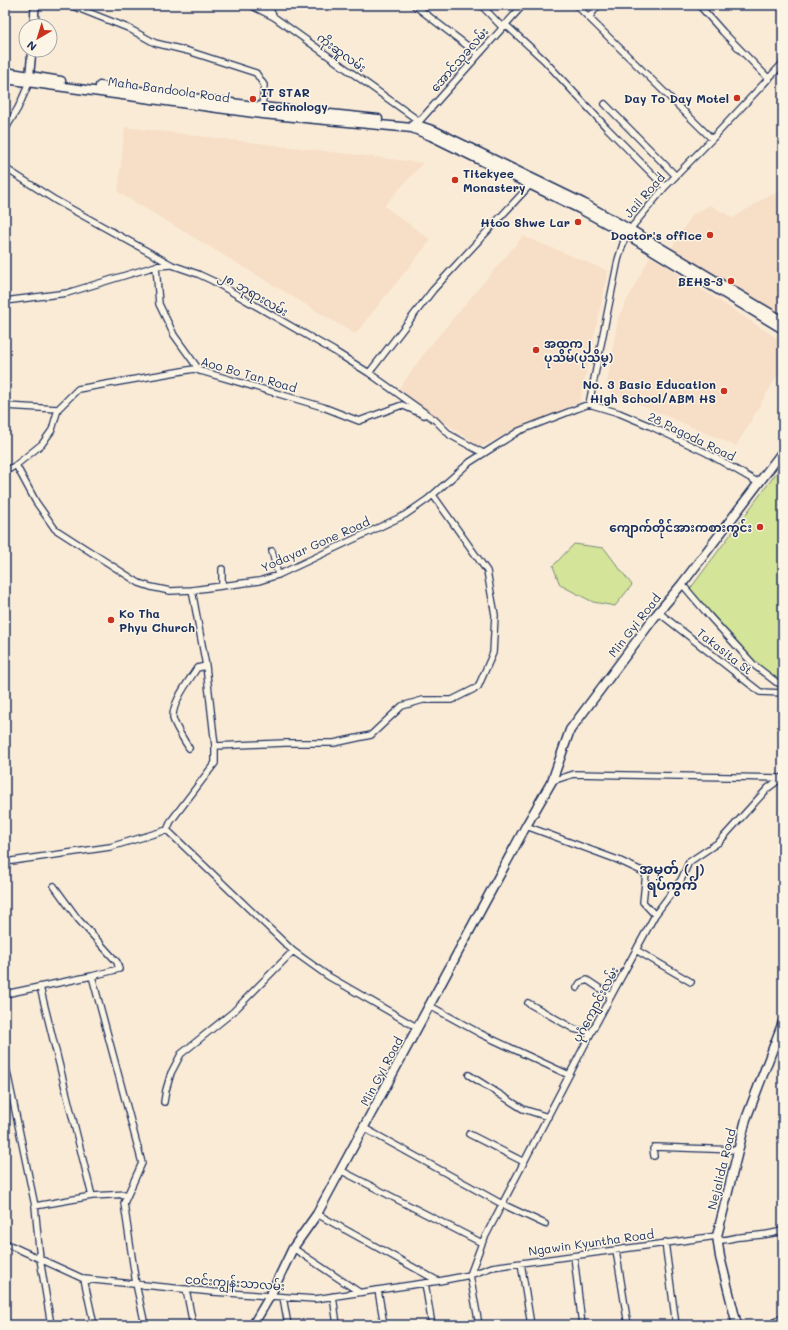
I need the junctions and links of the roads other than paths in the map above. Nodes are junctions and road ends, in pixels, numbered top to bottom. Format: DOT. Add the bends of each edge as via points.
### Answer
graph roads {
  1 [pos="35,5"];
  2 [pos="70,5"];
  3 [pos="250,5"];
  4 [pos="267,5"];
  5 [pos="414,5"];
  6 [pos="481,5"];
  7 [pos="523,5"];
  8 [pos="576,5"];
  9 [pos="598,5"];
  10 [pos="699,5"];
  11 [pos="274,17"];
  12 [pos="34,18"];
  13 [pos="589,18"];
  14 [pos="503,26"];
  15 [pos="478,54"];
  16 [pos="31,58"];
  17 [pos="783,63"];
  18 [pos="5,72"];
  19 [pos="5,79"];
  20 [pos="769,79"];
  21 [pos="30,80"];
  22 [pos="605,104"];
  23 [pos="262,110"];
  24 [pos="416,125"];
  25 [pos="5,130"];
  26 [pos="712,139"];
  27 [pos="5,168"];
  28 [pos="676,176"];
  29 [pos="531,184"];
  30 [pos="665,187"];
  31 [pos="628,231"];
  32 [pos="172,265"];
  33 [pos="156,266"];
  34 [pos="5,301"];
  35 [pos="783,321"];
  36 [pos="783,329"];
  37 [pos="200,371"];
  38 [pos="369,373"];
  39 [pos="589,404"];
  40 [pos="5,406"];
  41 [pos="58,409"];
  42 [pos="435,420"];
  43 [pos="783,451"];
  44 [pos="483,453"];
  45 [pos="16,465"];
  46 [pos="5,472"];
  47 [pos="759,483"];
  48 [pos="433,495"];
  49 [pos="272,551"];
  50 [pos="222,569"];
  51 [pos="278,575"];
  52 [pos="682,584"];
  53 [pos="222,586"];
  54 [pos="192,590"];
  55 [pos="658,612"];
  56 [pos="206,666"];
  57 [pos="783,685"];
  58 [pos="783,693"];
  59 [pos="215,746"];
  60 [pos="189,748"];
  61 [pos="782,778"];
  62 [pos="552,781"];
  63 [pos="526,826"];
  64 [pos="167,830"];
  65 [pos="5,862"];
  66 [pos="54,886"];
  67 [pos="655,914"];
  68 [pos="636,950"];
  69 [pos="293,951"];
  70 [pos="92,976"];
  71 [pos="691,982"];
  72 [pos="40,987"];
  73 [pos="577,988"];
  74 [pos="5,994"];
  75 [pos="611,996"];
  76 [pos="528,1003"];
  77 [pos="430,1006"];
  78 [pos="783,1025"];
  79 [pos="418,1028"];
  80 [pos="591,1033"];
  81 [pos="5,1062"];
  82 [pos="469,1075"];
  83 [pos="569,1075"];
  84 [pos="164,1102"];
  85 [pos="548,1116"];
  86 [pos="364,1128"];
  87 [pos="469,1134"];
  88 [pos="737,1150"];
  89 [pos="654,1156"];
  90 [pos="524,1162"];
  91 [pos="340,1170"];
  92 [pos="128,1194"];
  93 [pos="92,1196"];
  94 [pos="502,1204"];
  95 [pos="35,1206"];
  96 [pos="317,1214"];
  97 [pos="545,1224"];
  98 [pos="783,1230"];
  99 [pos="717,1236"];
  100 [pos="665,1242"];
  101 [pos="5,1243"];
  102 [pos="482,1243"];
  103 [pos="292,1248"];
  104 [pos="616,1250"];
  105 [pos="574,1256"];
  106 [pos="40,1259"];
  107 [pos="521,1263"];
  108 [pos="470,1275"];
  109 [pos="84,1279"];
  110 [pos="438,1281"];
  111 [pos="425,1283"];
  112 [pos="136,1284"];
  113 [pos="186,1289"];
  114 [pos="378,1290"];
  115 [pos="359,1292"];
  116 [pos="270,1296"];
  117 [pos="332,1296"];
  118 [pos="284,1297"];
  119 [pos="783,1317"];
  120 [pos="5,1322"];
  121 [pos="6,1325"];
  122 [pos="52,1325"];
  123 [pos="94,1325"];
  124 [pos="146,1325"];
  125 [pos="193,1325"];
  126 [pos="252,1325"];
  127 [pos="288,1325"];
  128 [pos="337,1325"];
  129 [pos="384,1325"];
  130 [pos="432,1325"];
  131 [pos="479,1325"];
  132 [pos="531,1325"];
  133 [pos="582,1325"];
  134 [pos="628,1325"];
  135 [pos="676,1325"];
  136 [pos="737,1325"];
  137 [pos="770,1325"];
  1 -- 12 [label="street"];
  2 -- 23 [label="street" via="128,28 155,42 256,73 264,85"];
  3 -- 11 [label="street, ကိုးဆူလမ်း"];
  4 -- 11 [label="street"];
  5 -- 15 [label="street"];
  6 -- 14 [label="street"];
  7 -- 14 [label="street, အောင်သုခလမ်း"];
  8 -- 13 [label="street"];
  9 -- 13 [label="street"];
  10 -- 20 [label="street"];
  11 -- 24 [label="street, ကိုးဆူလမ်း" via="326,53"];
  13 -- 26 [label="street"];
  14 -- 15 [label="street, အောင်သုခလမ်း"];
  14 -- 30 [label="street" via="544,60"];
  15 -- 24 [label="street, အောင်သုခလမ်း"];
  16 -- 21 [label="street"];
  17 -- 20 [label="street, Jail Road"];
  18 -- 21 [label="main road, Maha Bandoola Road"];
  19 -- 21 [label="main road, Maha Bandoola Road"];
  20 -- 26 [label="street, Jail Road"];
  21 -- 23 [label="main road, Maha Bandoola Road"];
  21 -- 25 [label="street"];
  22 -- 28 [label="street"];
  23 -- 24 [label="main road, Maha Bandoola Road"];
  24 -- 29 [label="main road, Maha Bandoola Road" via="431,136"];
  24 -- 31 [label="main road, Maha Bandoola Road" via="435,131 535,180"];
  26 -- 28 [label="street, Jail Road"];
  27 -- 32 [label="street, ၂၈ ဘုရားလမ်း" via="55,200"];
  28 -- 30 [label="street, Jail Road"];
  29 -- 31 [label="main road, Maha Bandoola Road"];
  29 -- 38 [label="street" via="433,290"];
  30 -- 31 [label="street, Jail Road"];
  31 -- 35 [label="main road, Maha Bandoola Road"];
  31 -- 36 [label="main road, Maha Bandoola Road"];
  31 -- 39 [label="street, Jail Road" via="618,260"];
  32 -- 33 [label="street"];
  32 -- 38 [label="street, ၂၈ ဘုရားလမ်း" via="213,282"];
  33 -- 34 [label="street" via="67,293"];
  33 -- 37 [label="street" via="159,304 174,335"];
  37 -- 41 [label="street, Aoo Bo Tan Road" via="194,369 78,389"];
  37 -- 42 [label="street, Aoo Bo Tan Road" via="323,407 359,421 402,405"];
  38 -- 42 [label="street, ၂၈ ဘုရားလမ်း"];
  39 -- 44 [label="street" via="519,431"];
  39 -- 47 [label="street, 28 Pagoda Road" via="657,430 706,453"];
  40 -- 41 [label="street"];
  41 -- 45 [label="street, Aoo Bo Tan Road" via="52,430 42,444"];
  42 -- 44 [label="street, ၂၈ ဘုရားလမ်း" via="450,435"];
  43 -- 47 [label="main road, Min Gyi Road"];
  44 -- 48 [label="street, Yodayar Gone Road"];
  45 -- 46 [label="street, Aoo Bo Tan Road"];
  45 -- 54 [label="street, Yodayar Gone Road" via="36,502 55,529 139,583 170,591"];
  47 -- 52 [label="main road, Min Gyi Road"];
  48 -- 51 [label="street, Yodayar Gone Road" via="404,515"];
  48 -- 59 [label="street" via="487,571 495,615 493,653 478,687 452,700 423,700 402,706 371,735 334,743"];
  49 -- 51 [label="street"];
  50 -- 53 [label="street"];
  51 -- 53 [label="street, Yodayar Gone Road" via="259,582"];
  52 -- 55 [label="main road, Min Gyi Road"];
  52 -- 57 [label="street" via="754,665"];
  53 -- 54 [label="street, Yodayar Gone Road"];
  54 -- 56 [label="street"];
  55 -- 58 [label="street, Takasita St" via="760,692"];
  55 -- 62 [label="main road, Min Gyi Road" via="570,730"];
  56 -- 59 [label="street"];
  56 -- 60 [label="street" via="197,668 175,707 173,719"];
  59 -- 64 [label="street" via="216,763 171,821"];
  61 -- 62 [label="street" via="574,774"];
  61 -- 67 [label="street, ပုဂံကျောင်းလမ်း" via="768,788 719,842 689,862 681,880"];
  62 -- 63 [label="main road, Min Gyi Road"];
  63 -- 67 [label="street" via="646,873 643,902"];
  63 -- 77 [label="main road, Min Gyi Road"];
  64 -- 65 [label="street" via="110,847"];
  64 -- 69 [label="street"];
  66 -- 70 [label="street" via="78,919 117,962 119,969"];
  67 -- 68 [label="street, ပုဂံကျောင်းလမ်း"];
  68 -- 71 [label="street"];
  68 -- 75 [label="street, ပုဂံကျောင်းလမ်း"];
  69 -- 79 [label="street" via="328,976"];
  69 -- 84 [label="street" via="233,1012 181,1054 171,1073"];
  70 -- 72 [label="street"];
  70 -- 92 [label="street" via="142,1163"];
  72 -- 74 [label="street"];
  72 -- 93 [label="street"];
  73 -- 75 [label="street" via="587,980"];
  75 -- 80 [label="street, ပုဂံကျောင်းလမ်း"];
  76 -- 80 [label="street" via="574,1029"];
  77 -- 79 [label="main road, Min Gyi Road"];
  77 -- 83 [label="street" via="481,1034"];
  78 -- 88 [label="main road, Nejalida Road" via="746,1119"];
  79 -- 86 [label="main road, Min Gyi Road"];
  80 -- 83 [label="street, ပုဂံကျောင်းလမ်း"];
  81 -- 95 [label="street"];
  82 -- 85 [label="street" via="523,1110"];
  83 -- 85 [label="street, ပုဂံကျောင်းလမ်း"];
  85 -- 90 [label="street, ပုဂံကျောင်းလမ်း"];
  86 -- 91 [label="main road, Min Gyi Road"];
  86 -- 94 [label="street"];
  87 -- 90 [label="street"];
  88 -- 89 [label="street" via="655,1147"];
  88 -- 99 [label="main road, Nejalida Road"];
  90 -- 94 [label="street, ပုဂံကျောင်းလမ်း"];
  91 -- 96 [label="main road, Min Gyi Road"];
  91 -- 102 [label="street"];
  92 -- 93 [label="street"];
  92 -- 112 [label="street" via="124,1203"];
  93 -- 95 [label="street"];
  94 -- 97 [label="street"];
  94 -- 102 [label="street, ပုဂံကျောင်းလမ်း"];
  95 -- 106 [label="street"];
  96 -- 103 [label="main road, Min Gyi Road"];
  96 -- 110 [label="street"];
  98 -- 99 [label="street, Ngawin Kyuntha Road" via="728,1240 722,1240"];
  99 -- 100 [label="street, Ngawin Kyuntha Road"];
  99 -- 136 [label="main road, Nejalida Road"];
  100 -- 104 [label="street, Ngawin Kyuntha Road"];
  100 -- 135 [label="street"];
  101 -- 106 [label="street, ငဝင်းကျွန်းသာလမ်း"];
  102 -- 108 [label="street, ပုဂံကျောင်းလမ်း"];
  103 -- 115 [label="street"];
  103 -- 116 [label="main road, Min Gyi Road"];
  104 -- 105 [label="street, Ngawin Kyuntha Road"];
  104 -- 134 [label="street"];
  105 -- 107 [label="street, Ngawin Kyuntha Road"];
  105 -- 133 [label="street"];
  106 -- 109 [label="street, ငဝင်းကျွန်းသာလမ်း"];
  106 -- 122 [label="street"];
  107 -- 108 [label="street, Ngawin Kyuntha Road" via="492,1267"];
  107 -- 132 [label="street"];
  108 -- 110 [label="street, ငဝင်းကျွန်းသာလမ်း"];
  108 -- 131 [label="street"];
  109 -- 112 [label="street, ငဝင်းကျွန်းသာလမ်း"];
  109 -- 123 [label="street"];
  110 -- 111 [label="street, ငဝင်းကျွန်းသာလမ်း"];
  111 -- 114 [label="street, ငဝင်းကျွန်းသာလမ်း"];
  111 -- 130 [label="street"];
  112 -- 113 [label="street, ငဝင်းကျွန်းသာလမ်း"];
  112 -- 124 [label="street"];
  113 -- 116 [label="street, ငဝင်းကျွန်းသာလမ်း"];
  113 -- 125 [label="street"];
  114 -- 115 [label="street, ငဝင်းကျွန်းသာလမ်း"];
  114 -- 129 [label="street"];
  115 -- 117 [label="street, ငဝင်းကျွန်းသာလမ်း"];
  116 -- 118 [label="street, ငဝင်းကျွန်းသာလမ်း"];
  116 -- 126 [label="main road, Min Gyi Road"];
  117 -- 118 [label="street, ငဝင်းကျွန်းသာလမ်း" via="315,1299"];
  117 -- 128 [label="street"];
  118 -- 127 [label="street"];
  119 -- 137 [label="street"];
  120 -- 121 [label="street"];
}
